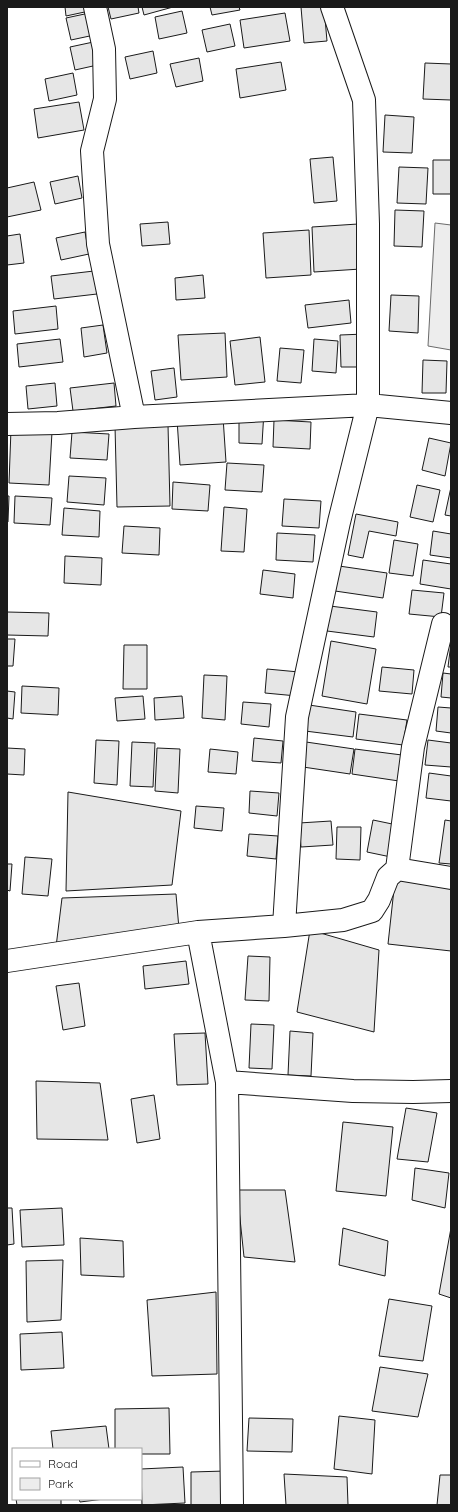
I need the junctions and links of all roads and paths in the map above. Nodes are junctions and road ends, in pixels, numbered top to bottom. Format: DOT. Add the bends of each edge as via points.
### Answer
graph roads {
  1 [pos="95,7"];
  2 [pos="332,7"];
  3 [pos="368,405"];
  4 [pos="451,413"];
  5 [pos="134,417"];
  6 [pos="7,424"];
  7 [pos="444,624"];
  8 [pos="397,869"];
  9 [pos="451,878"];
  10 [pos="284,926"];
  11 [pos="198,932"];
  12 [pos="7,961"];
  13 [pos="227,1082"];
  14 [pos="451,1091"];
  15 [pos="232,1505"];
  1 -- 5 [label="street" via="104,49 105,92 92,151 98,244"];
  2 -- 3 [label="street" via="364,100 368,224"];
  3 -- 4 [label="street"];
  3 -- 5 [label="street"];
  3 -- 10 [label="street" via="338,522 297,717"];
  5 -- 6 [label="street"];
  7 -- 8 [label="street" via="413,747"];
  8 -- 9 [label="street"];
  8 -- 10 [label="street" via="388,878 372,911 343,920"];
  10 -- 11 [label="street"];
  11 -- 12 [label="street"];
  11 -- 13 [label="street"];
  13 -- 14 [label="street" via="353,1091"];
  13 -- 15 [label="street"];
}
